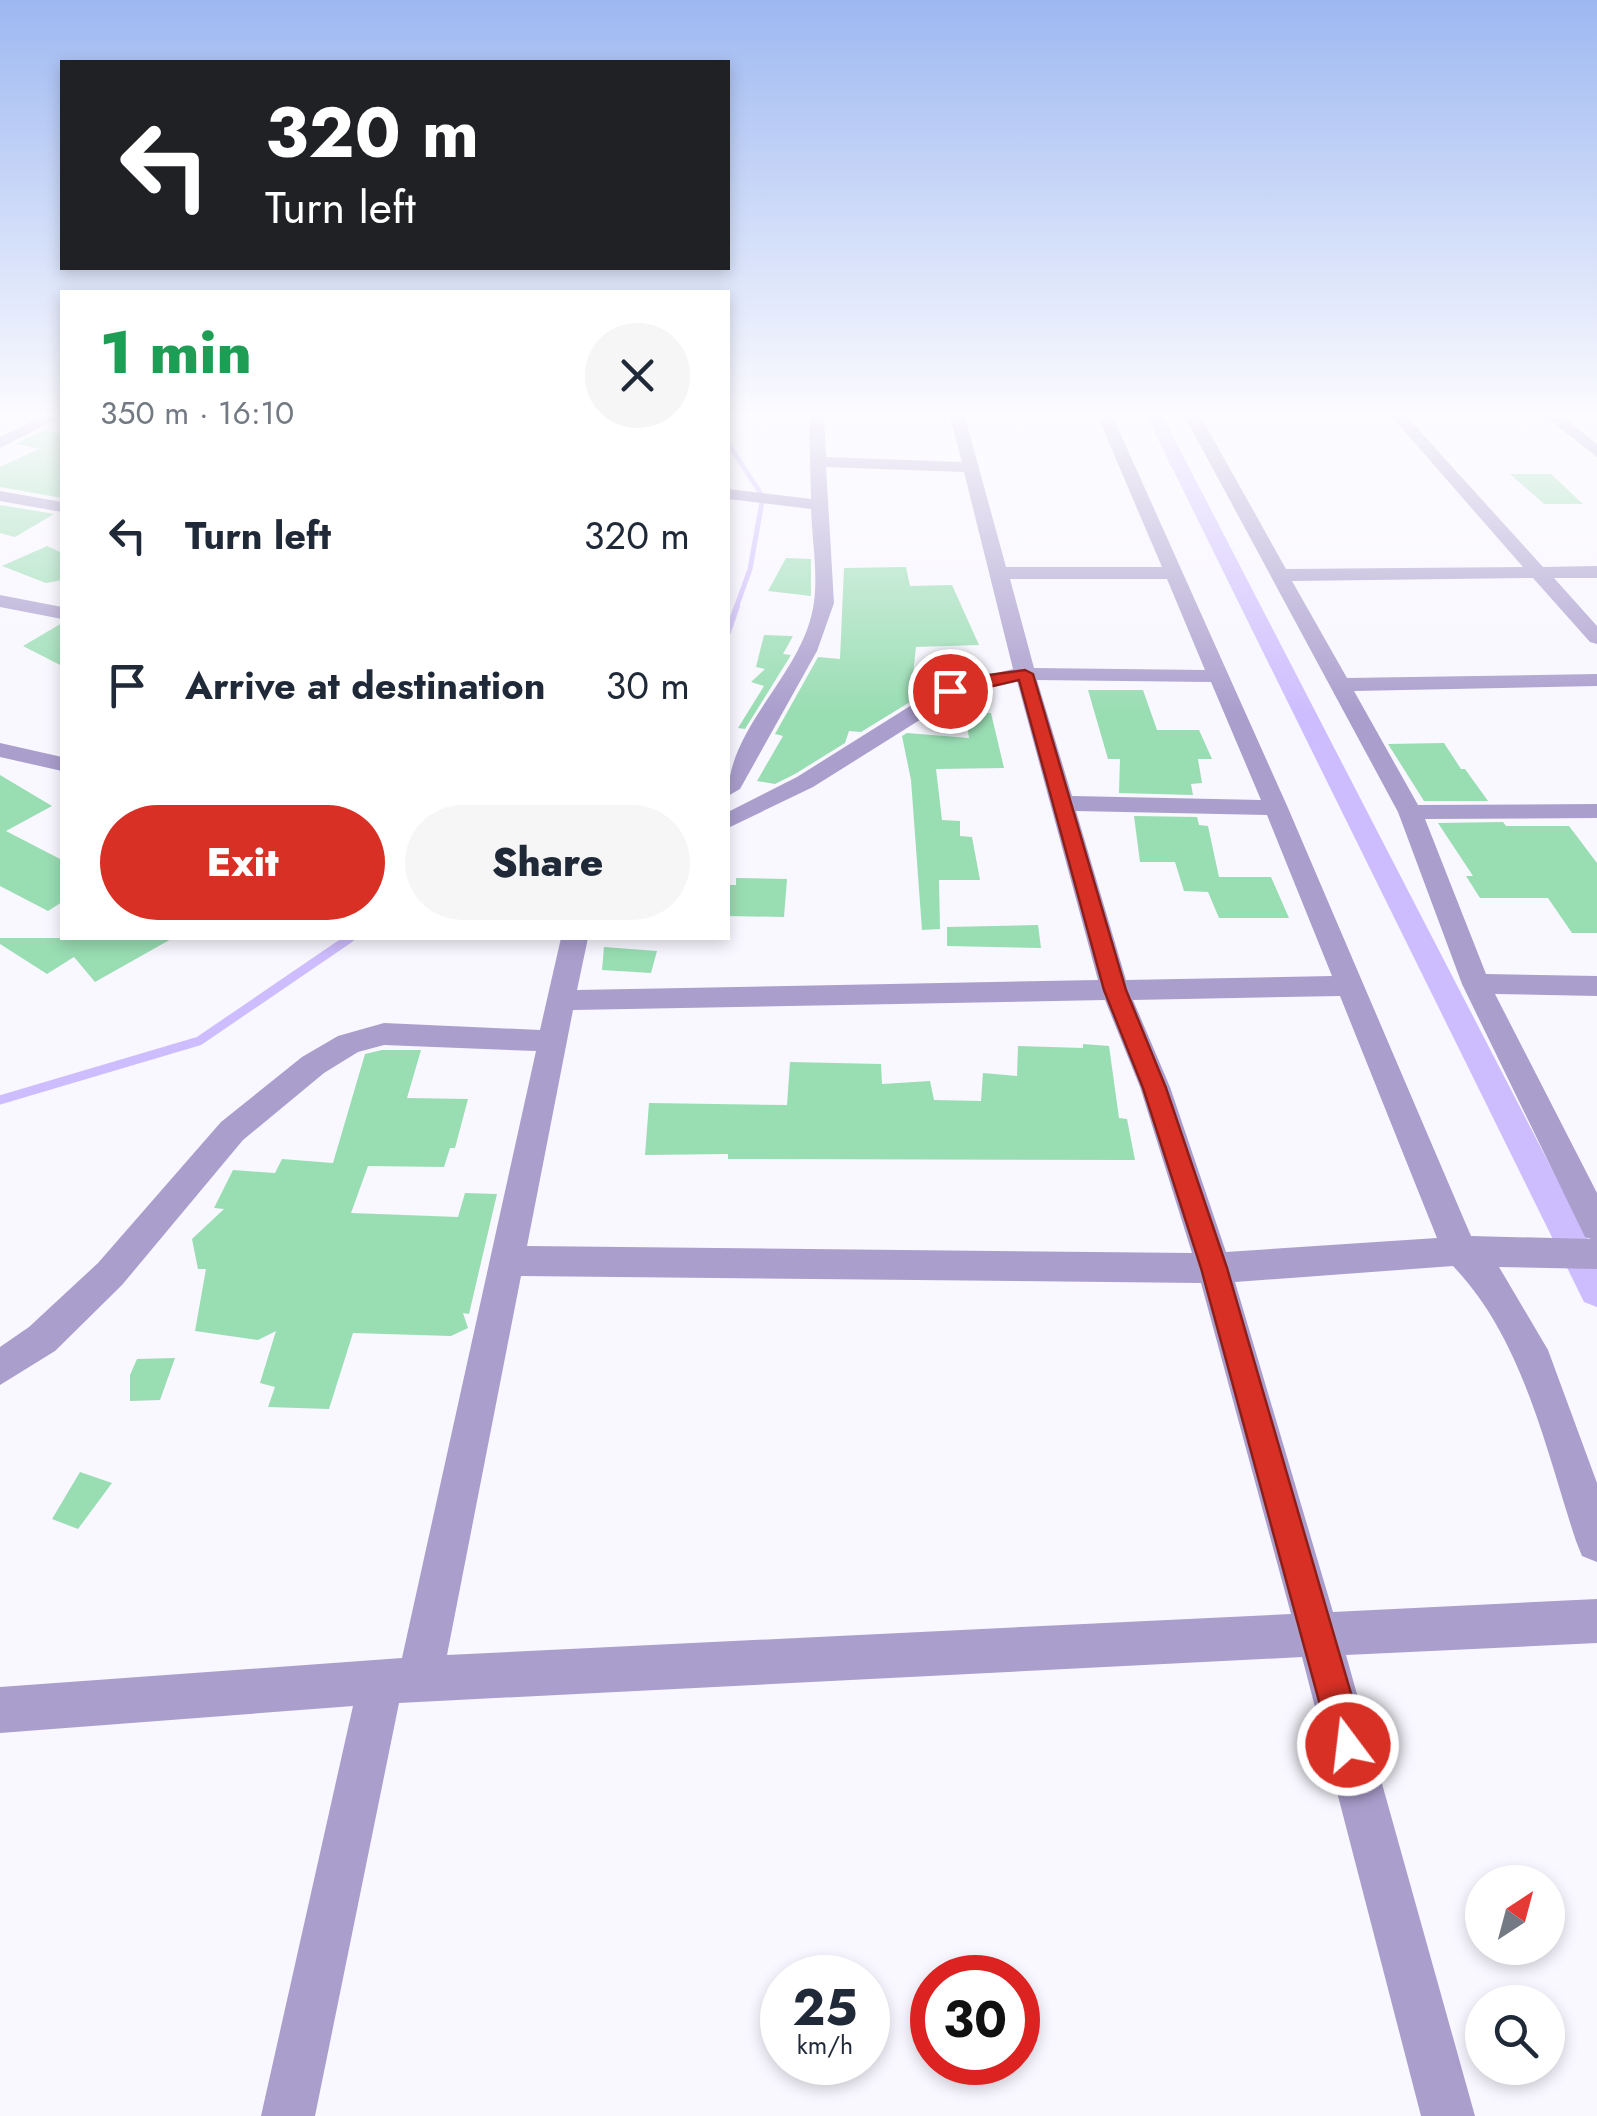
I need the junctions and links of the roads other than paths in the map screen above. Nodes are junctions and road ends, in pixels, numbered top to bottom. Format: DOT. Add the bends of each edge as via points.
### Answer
graph roads {
  1 [pos="821,516"];
  2 [pos="985,516"];
  3 [pos="1149,516"];
  4 [pos="1248,516"];
  5 [pos="1486,516"];
  6 [pos="1536,572"];
  7 [pos="1597,572"];
  8 [pos="1174,573"];
  9 [pos="1000,574"];
  10 [pos="1280,575"];
  11 [pos="0,601"];
  12 [pos="60,613"];
  13 [pos="1597,638"];
  14 [pos="1025,674"];
  15 [pos="1218,676"];
  16 [pos="1597,680"];
  17 [pos="1341,685"];
  18 [pos="730,748"];
  19 [pos="752,749"];
  20 [pos="0,750"];
  21 [pos="60,764"];
  22 [pos="730,786"];
  23 [pos="1062,803"];
  24 [pos="1276,808"];
  25 [pos="1597,811"];
  26 [pos="1410,812"];
  27 [pos="730,820"];
  28 [pos="574,940"];
  29 [pos="1476,984"];
  30 [pos="1350,986"];
  31 [pos="1597,986"];
  32 [pos="1115,990"];
  33 [pos="563,1000"];
  34 [pos="555,1041"];
  35 [pos="1597,1228"];
  36 [pos="1460,1251"];
  37 [pos="1597,1254"];
  38 [pos="508,1261"];
  39 [pos="1214,1268"];
  40 [pos="0,1368"];
  41 [pos="1597,1540"];
  42 [pos="1597,1621"];
  43 [pos="1318,1634"];
  44 [pos="400,1680"];
  45 [pos="0,1710"];
  46 [pos="288,2116"];
  47 [pos="1448,2116"];
  1 -- 19 [label="street" via="824,603 807,651"];
  2 -- 9 [label="street"];
  3 -- 8 [label="street"];
  4 -- 10 [label="street"];
  5 -- 6 [label="street"];
  6 -- 7 [label="street"];
  6 -- 10 [label="street"];
  6 -- 13 [label="street"];
  8 -- 9 [label="street"];
  8 -- 15 [label="street"];
  9 -- 14 [label="street"];
  10 -- 17 [label="street"];
  11 -- 12 [label="street"];
  14 -- 15 [label="street"];
  14 -- 23 [label="street"];
  14 -- 27 [label="street" via="950,691 805,782"];
  15 -- 24 [label="street"];
  16 -- 17 [label="street"];
  17 -- 26 [label="street"];
  18 -- 19 [label="street"];
  19 -- 22 [label="street"];
  20 -- 21 [label="street"];
  23 -- 24 [label="street"];
  23 -- 32 [label="street"];
  24 -- 30 [label="street"];
  25 -- 26 [label="street"];
  26 -- 29 [label="street"];
  28 -- 33 [label="street"];
  29 -- 31 [label="street"];
  29 -- 35 [label="street"];
  30 -- 32 [label="street"];
  30 -- 36 [label="street"];
  32 -- 33 [label="street"];
  32 -- 39 [label="street"];
  33 -- 34 [label="street"];
  34 -- 38 [label="street"];
  34 -- 40 [label="street" via="384,1034 348,1044 232,1131 110,1274 42,1339"];
  36 -- 37 [label="street"];
  36 -- 39 [label="street"];
  36 -- 41 [label="street" via="1494,1285 1534,1362"];
  38 -- 39 [label="street"];
  38 -- 44 [label="street"];
  39 -- 43 [label="street"];
  42 -- 43 [label="street"];
  43 -- 44 [label="street"];
  43 -- 47 [label="street"];
  44 -- 45 [label="street"];
  44 -- 46 [label="street"];
}
